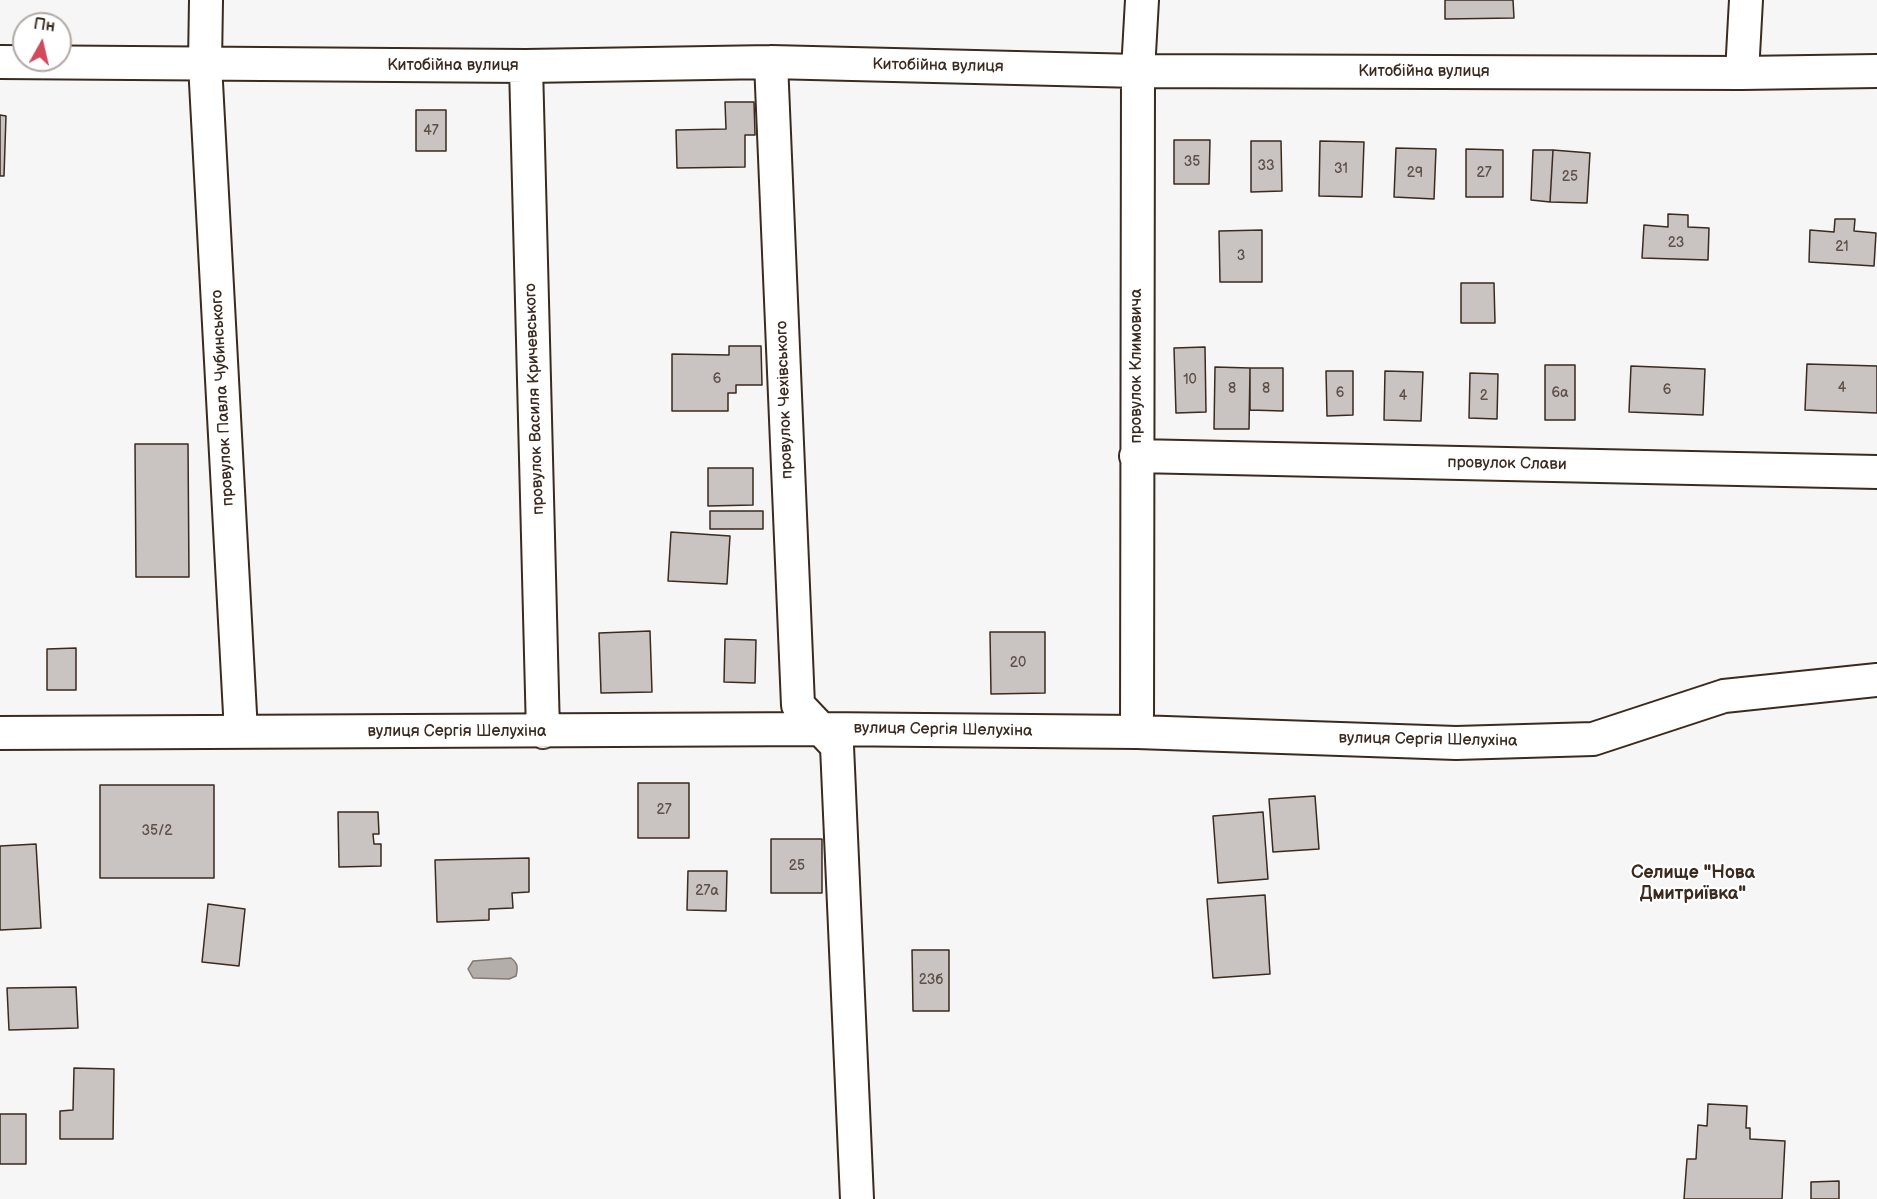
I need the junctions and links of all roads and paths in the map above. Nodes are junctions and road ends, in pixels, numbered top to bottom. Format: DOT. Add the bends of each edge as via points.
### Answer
graph roads {
  1 [pos="206,0"];
  2 [pos="1142,0"];
  3 [pos="1746,0"];
  4 [pos="0,62"];
  5 [pos="771,62"];
  6 [pos="205,63"];
  7 [pos="526,66"];
  8 [pos="1138,71"];
  9 [pos="1877,71"];
  10 [pos="1742,74"];
  11 [pos="1136,456"];
  12 [pos="1877,472"];
  13 [pos="1877,680"];
  14 [pos="820,729"];
  15 [pos="241,732"];
  16 [pos="543,732"];
  17 [pos="1137,732"];
  18 [pos="0,734"];
  19 [pos="857,1199"];
  1 -- 6 [label="street, провулок Павла Чубинського"];
  2 -- 8 [label="street, провулок Климовича"];
  3 -- 10 [label="street"];
  4 -- 6 [label="street, Китобійна вулиця"];
  5 -- 7 [label="street, Китобійна вулиця"];
  5 -- 8 [label="street, Китобійна вулиця"];
  5 -- 14 [label="street, провулок Чехівського" via="798,705"];
  6 -- 7 [label="street, Китобійна вулиця"];
  6 -- 15 [label="street, провулок Павла Чубинського"];
  7 -- 16 [label="street, провулок Василя Кричевського"];
  8 -- 10 [label="street, Китобійна вулиця"];
  8 -- 11 [label="street, провулок Климовича"];
  9 -- 10 [label="street, Китобійна вулиця"];
  11 -- 12 [label="street, провулок Слави"];
  11 -- 17 [label="street, провулок Климовича"];
  13 -- 17 [label="street, вулиця Сергія Шелухіна" via="1724,696 1593,739 1456,743"];
  14 -- 16 [label="street, вулиця Сергія Шелухіна"];
  14 -- 17 [label="street, вулиця Сергія Шелухіна"];
  14 -- 19 [label="street, провулок Чехівського" via="837,746"];
  15 -- 16 [label="street, вулиця Сергія Шелухіна"];
  15 -- 18 [label="street, вулиця Сергія Шелухіна"];
}
